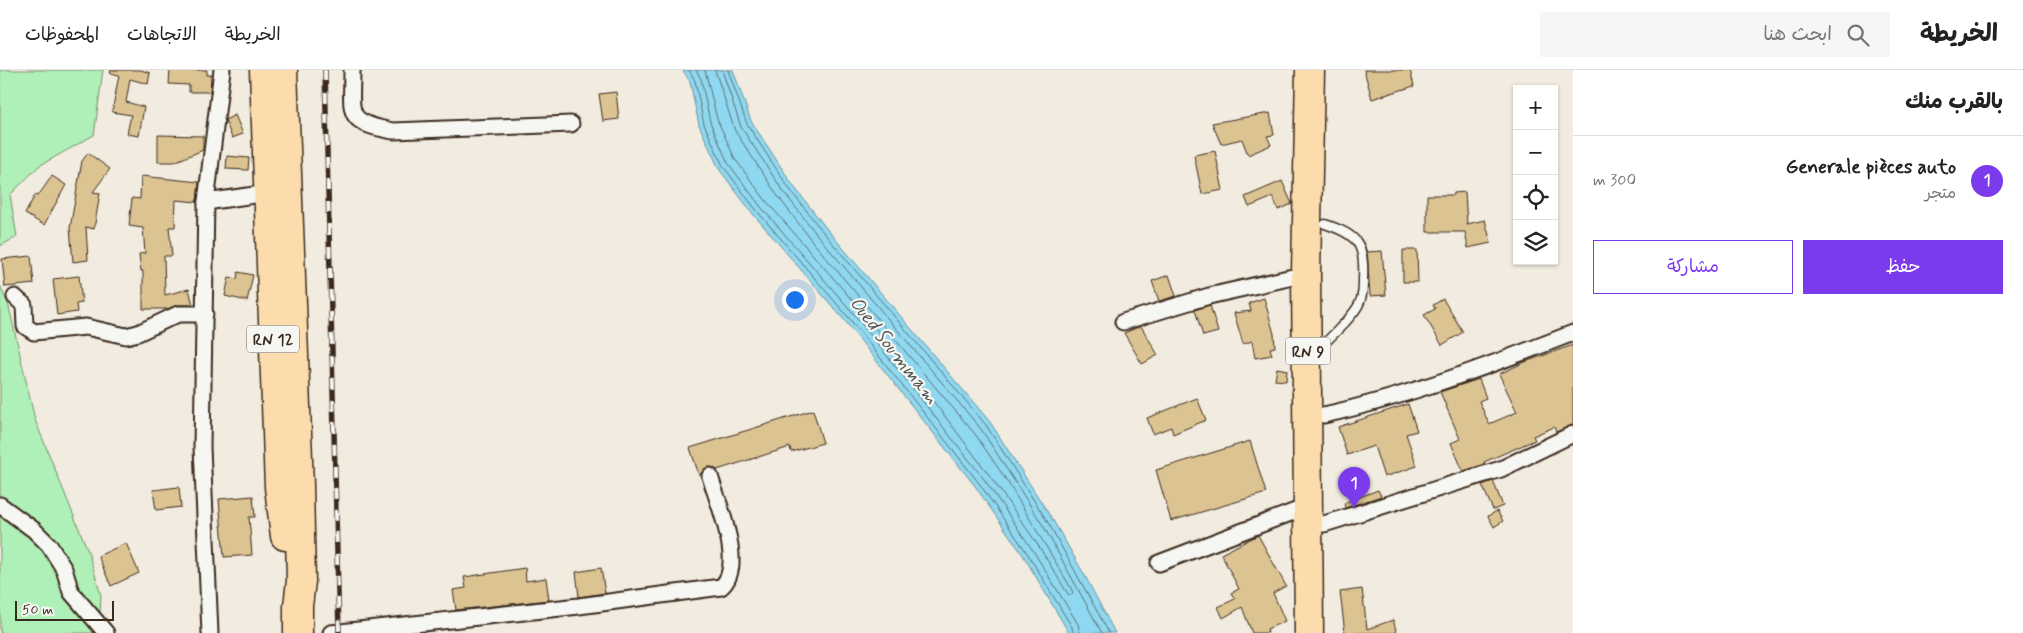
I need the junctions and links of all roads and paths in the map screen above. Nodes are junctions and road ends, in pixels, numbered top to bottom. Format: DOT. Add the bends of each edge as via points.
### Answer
graph roads {
  1 [pos="222,70"];
  2 [pos="264,70"];
  3 [pos="284,70"];
  4 [pos="352,70"];
  5 [pos="1310,70"];
  6 [pos="1324,70"];
  7 [pos="571,124"];
  8 [pos="268,194"];
  9 [pos="206,202"];
  10 [pos="1325,224"];
  11 [pos="1306,274"];
  12 [pos="15,297"];
  13 [pos="204,314"];
  14 [pos="1123,322"];
  15 [pos="1573,333"];
  16 [pos="1325,343"];
  17 [pos="1324,415"];
  18 [pos="1573,434"];
  19 [pos="710,476"];
  20 [pos="0,505"];
  21 [pos="1317,515"];
  22 [pos="1159,563"];
  23 [pos="298,606"];
  24 [pos="106,633"];
  25 [pos="210,633"];
  26 [pos="298,633"];
  27 [pos="331,633"];
  28 [pos="1309,633"];
  29 [pos="1324,633"];
  1 -- 9 [label="street"];
  2 -- 8 [label="highway, RN 12"];
  3 -- 23 [label="highway, RN 12" via="299,494 301,581"];
  4 -- 7 [label="street" via="354,113 368,126 393,131"];
  5 -- 11 [label="highway, RN 9"];
  6 -- 10 [label="highway, RN 9"];
  8 -- 9 [label="street"];
  8 -- 23 [label="highway, RN 12" via="279,487 288,581"];
  9 -- 13 [label="street"];
  10 -- 16 [label="highway, RN 9"];
  10 -- 16 [label="lane" via="1342,230 1359,243 1364,268 1363,295 1358,306"];
  11 -- 14 [label="street" via="1209,296"];
  11 -- 21 [label="highway, RN 9"];
  12 -- 13 [label="street" via="24,305 25,326 34,332 86,327 126,336 178,314"];
  13 -- 25 [label="street" via="202,447"];
  15 -- 17 [label="street" via="1371,404"];
  16 -- 17 [label="highway, RN 9"];
  17 -- 21 [label="highway, RN 9"];
  18 -- 21 [label="street" via="1501,469"];
  19 -- 27 [label="street" via="733,558 728,580 721,587"];
  20 -- 24 [label="street" via="49,546 64,568 71,592"];
  21 -- 22 [label="street"];
  21 -- 28 [label="highway, RN 9"];
  21 -- 29 [label="highway, RN 9"];
  23 -- 26 [label="highway, RN 12"];
}
